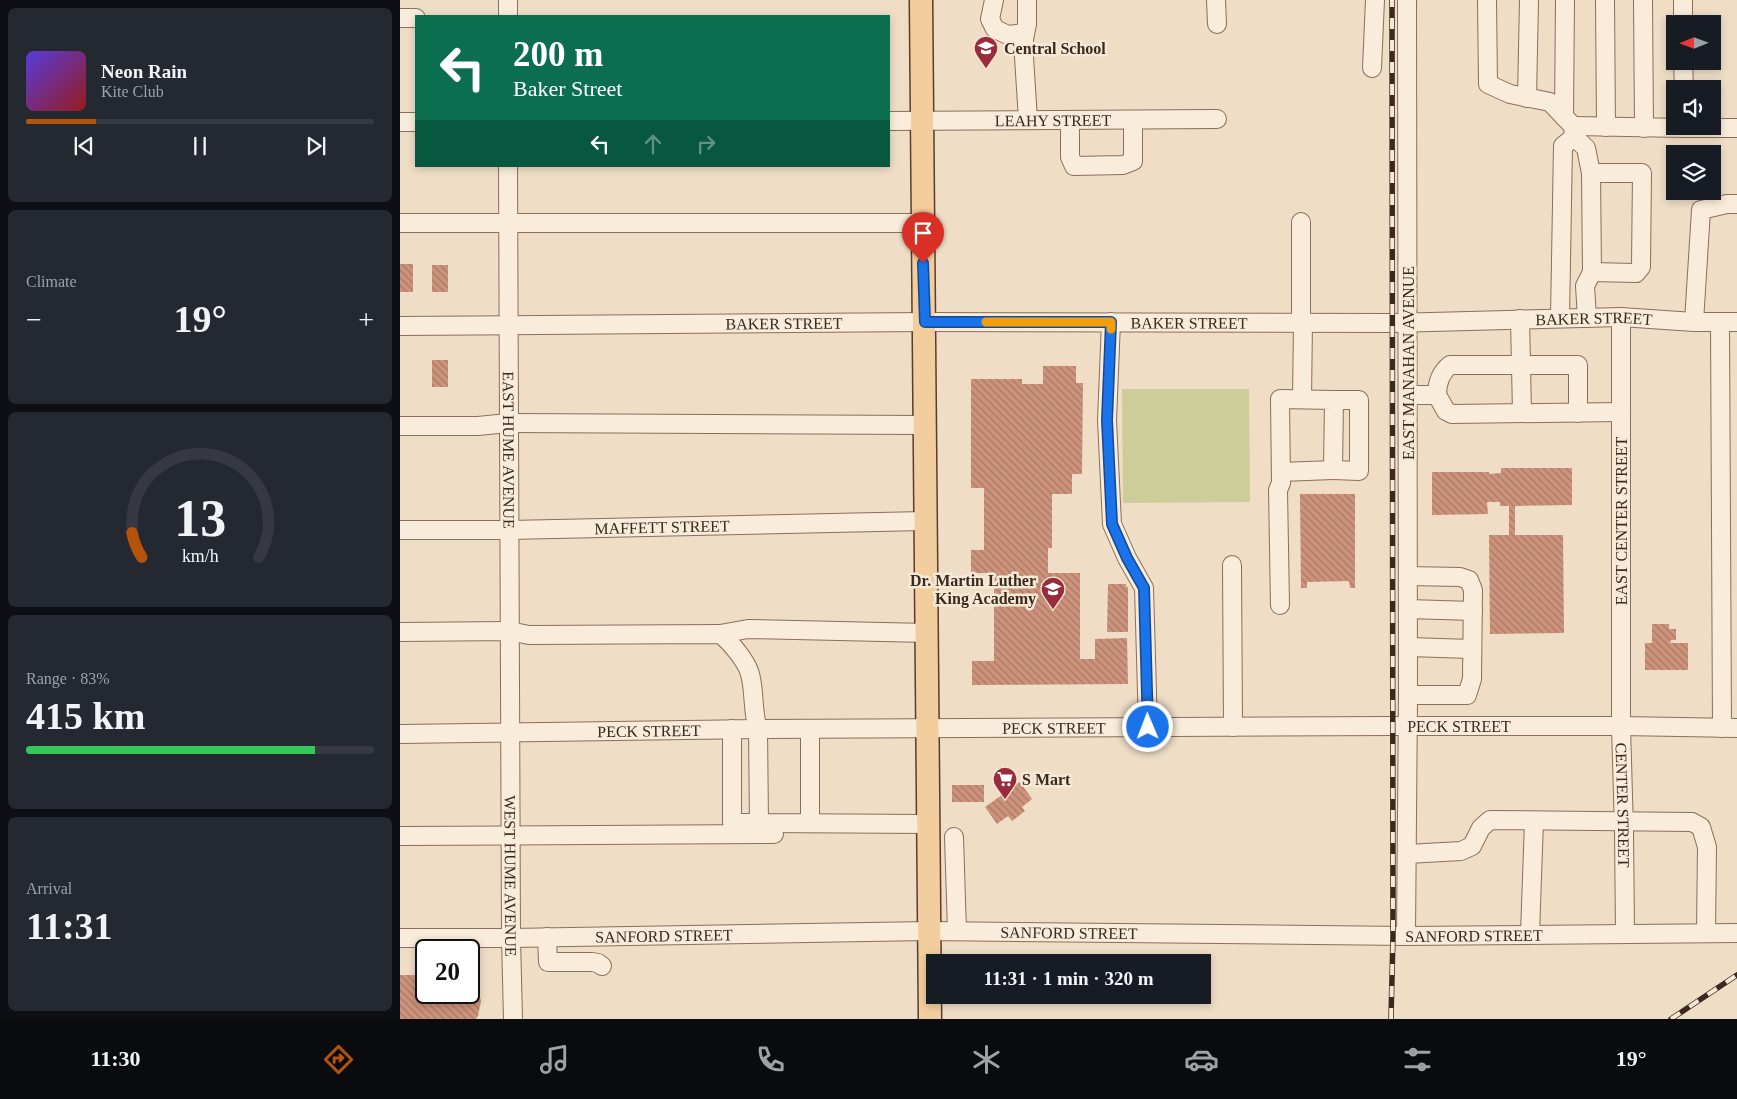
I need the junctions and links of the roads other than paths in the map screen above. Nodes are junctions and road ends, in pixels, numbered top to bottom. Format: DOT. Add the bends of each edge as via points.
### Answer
graph roads {
  1 [pos="508,0"];
  2 [pos="921,0"];
  3 [pos="994,0"];
  4 [pos="1027,0"];
  5 [pos="1216,0"];
  6 [pos="1375,0"];
  7 [pos="1407,0"];
  8 [pos="1487,0"];
  9 [pos="1529,0"];
  10 [pos="1565,0"];
  11 [pos="1605,0"];
  12 [pos="1643,0"];
  13 [pos="1683,0"];
  14 [pos="508,15"];
  15 [pos="1683,15"];
  16 [pos="400,18"];
  17 [pos="415,18"];
  18 [pos="1217,24"];
  19 [pos="1025,32"];
  20 [pos="1372,68"];
  21 [pos="1528,98"];
  22 [pos="1217,119"];
  23 [pos="1028,120"];
  24 [pos="1070,120"];
  25 [pos="1133,120"];
  26 [pos="890,121"];
  27 [pos="921,121"];
  28 [pos="400,122"];
  29 [pos="415,122"];
  30 [pos="1570,127"];
  31 [pos="1606,127"];
  32 [pos="1666,127"];
  33 [pos="1644,128"];
  34 [pos="1721,128"];
  35 [pos="1737,128"];
  36 [pos="508,167"];
  37 [pos="1591,172"];
  38 [pos="1737,204"];
  39 [pos="1302,222"];
  40 [pos="922,223"];
  41 [pos="400,224"];
  42 [pos="508,224"];
  43 [pos="1592,272"];
  44 [pos="1621,317"];
  45 [pos="1560,318"];
  46 [pos="1587,318"];
  47 [pos="1520,319"];
  48 [pos="1408,321"];
  49 [pos="925,322"];
  50 [pos="1111,322"];
  51 [pos="1302,322"];
  52 [pos="1694,322"];
  53 [pos="1728,322"];
  54 [pos="400,326"];
  55 [pos="508,326"];
  56 [pos="1521,365"];
  57 [pos="1408,395"];
  58 [pos="1437,395"];
  59 [pos="1302,399"];
  60 [pos="1334,400"];
  61 [pos="1621,412"];
  62 [pos="1522,413"];
  63 [pos="1578,413"];
  64 [pos="508,423"];
  65 [pos="925,425"];
  66 [pos="400,426"];
  67 [pos="1333,470"];
  68 [pos="1281,472"];
  69 [pos="925,522"];
  70 [pos="400,530"];
  71 [pos="509,530"];
  72 [pos="1232,565"];
  73 [pos="1408,576"];
  74 [pos="1280,605"];
  75 [pos="1408,609"];
  76 [pos="1473,611"];
  77 [pos="509,631"];
  78 [pos="400,632"];
  79 [pos="926,633"];
  80 [pos="720,634"];
  81 [pos="1408,647"];
  82 [pos="1472,648"];
  83 [pos="1408,694"];
  84 [pos="1621,726"];
  85 [pos="1148,727"];
  86 [pos="1233,727"];
  87 [pos="1408,727"];
  88 [pos="928,728"];
  89 [pos="1730,728"];
  90 [pos="732,729"];
  91 [pos="758,729"];
  92 [pos="810,730"];
  93 [pos="510,733"];
  94 [pos="400,734"];
  95 [pos="1534,821"];
  96 [pos="1624,822"];
  97 [pos="759,823"];
  98 [pos="810,823"];
  99 [pos="928,829"];
  100 [pos="510,835"];
  101 [pos="400,836"];
  102 [pos="954,837"];
  103 [pos="1407,854"];
  104 [pos="929,931"];
  105 [pos="957,931"];
  106 [pos="1737,933"];
  107 [pos="1530,934"];
  108 [pos="1625,934"];
  109 [pos="1706,934"];
  110 [pos="1406,936"];
  111 [pos="547,937"];
  112 [pos="400,938"];
  113 [pos="511,938"];
  114 [pos="602,966"];
  115 [pos="513,1019"];
  116 [pos="930,1019"];
  1 -- 14 [label="street"];
  2 -- 27 [label="main road"];
  3 -- 19 [label="street" via="990,19 995,29 1008,35"];
  4 -- 19 [label="street"];
  5 -- 18 [label="street"];
  6 -- 20 [label="street"];
  7 -- 48 [label="street, EAST MANAHAN AVENUE"];
  8 -- 21 [label="street" via="1488,84"];
  9 -- 21 [label="street"];
  10 -- 30 [label="street"];
  11 -- 31 [label="street"];
  12 -- 33 [label="street"];
  13 -- 15 [label="street"];
  16 -- 17 [label="street"];
  19 -- 23 [label="street"];
  21 -- 30 [label="street" via="1550,102"];
  22 -- 25 [label="street, LEAHY STREET"];
  23 -- 24 [label="street, LEAHY STREET"];
  23 -- 27 [label="street, LEAHY STREET"];
  24 -- 25 [label="street, LEAHY STREET"];
  24 -- 25 [label="street" via="1070,157 1074,166 1123,165 1132,161"];
  26 -- 27 [label="street, LEAHY STREET"];
  27 -- 40 [label="main road"];
  28 -- 29 [label="street"];
  30 -- 31 [label="street"];
  30 -- 37 [label="street" via="1586,148"];
  30 -- 45 [label="street" via="1562,146"];
  31 -- 33 [label="street"];
  32 -- 33 [label="street"];
  34 -- 35 [label="street"];
  36 -- 42 [label="street, EAST HUME AVENUE"];
  37 -- 43 [label="street"];
  37 -- 43 [label="street" via="1642,173 1641,267 1636,273"];
  38 -- 52 [label="street" via="1701,210"];
  39 -- 51 [label="street"];
  40 -- 42 [label="street"];
  40 -- 49 [label="main road"];
  41 -- 42 [label="street"];
  42 -- 55 [label="street, EAST HUME AVENUE"];
  43 -- 46 [label="street" via="1585,286"];
  44 -- 46 [label="street, BAKER STREET"];
  44 -- 52 [label="street, BAKER STREET"];
  44 -- 61 [label="street, EAST CENTER STREET"];
  45 -- 46 [label="street, BAKER STREET"];
  45 -- 47 [label="street, BAKER STREET"];
  47 -- 48 [label="street, BAKER STREET"];
  47 -- 56 [label="street"];
  48 -- 51 [label="street, BAKER STREET"];
  48 -- 57 [label="street, EAST MANAHAN AVENUE"];
  49 -- 50 [label="street, BAKER STREET"];
  49 -- 55 [label="street, BAKER STREET"];
  49 -- 65 [label="main road"];
  50 -- 51 [label="street, BAKER STREET"];
  50 -- 85 [label="street" via="1107,420 1112,524 1144,588"];
  51 -- 59 [label="street"];
  52 -- 53 [label="street, BAKER STREET"];
  53 -- 89 [label="street"];
  54 -- 55 [label="street, BAKER STREET"];
  55 -- 64 [label="street, EAST HUME AVENUE"];
  56 -- 58 [label="street" via="1450,365 1442,372"];
  56 -- 62 [label="street"];
  56 -- 63 [label="street" via="1578,365"];
  57 -- 58 [label="street"];
  57 -- 73 [label="street, EAST MANAHAN AVENUE"];
  58 -- 62 [label="street" via="1446,411 1452,414"];
  59 -- 60 [label="street"];
  59 -- 68 [label="street" via="1280,399"];
  60 -- 67 [label="street"];
  60 -- 67 [label="street" via="1360,400 1359,470"];
  61 -- 63 [label="street"];
  61 -- 84 [label="street, EAST CENTER STREET"];
  62 -- 63 [label="street"];
  64 -- 65 [label="street"];
  64 -- 66 [label="street"];
  64 -- 71 [label="street, EAST HUME AVENUE"];
  65 -- 69 [label="main road"];
  67 -- 68 [label="street"];
  68 -- 74 [label="street" via="1278,490"];
  69 -- 71 [label="street, MAFFETT STREET"];
  69 -- 79 [label="main road"];
  70 -- 71 [label="street, MAFFETT STREET"];
  71 -- 77 [label="street, EAST HUME AVENUE"];
  72 -- 86 [label="street"];
  73 -- 75 [label="street, EAST MANAHAN AVENUE"];
  73 -- 76 [label="street" via="1469,580 1473,590"];
  75 -- 76 [label="street"];
  75 -- 81 [label="street, EAST MANAHAN AVENUE"];
  76 -- 82 [label="street"];
  77 -- 78 [label="street"];
  77 -- 80 [label="street" via="529,635"];
  77 -- 93 [label="street, EAST HUME AVENUE"];
  79 -- 80 [label="street" via="748,629"];
  79 -- 88 [label="main road"];
  80 -- 91 [label="street" via="730,642 750,673"];
  81 -- 82 [label="street"];
  81 -- 83 [label="street, EAST MANAHAN AVENUE"];
  82 -- 83 [label="street" via="1472,680 1467,695"];
  83 -- 87 [label="street, EAST MANAHAN AVENUE"];
  84 -- 87 [label="street, PECK STREET"];
  84 -- 89 [label="street, PECK STREET"];
  84 -- 96 [label="street, CENTER STREET"];
  85 -- 86 [label="street, PECK STREET"];
  85 -- 88 [label="street, PECK STREET"];
  86 -- 87 [label="street, PECK STREET"];
  87 -- 103 [label="street, EAST MANAHAN AVENUE"];
  88 -- 92 [label="street, PECK STREET"];
  88 -- 99 [label="main road"];
  90 -- 91 [label="street, PECK STREET"];
  90 -- 93 [label="street, PECK STREET"];
  90 -- 97 [label="street" via="732,823"];
  91 -- 92 [label="street, PECK STREET"];
  91 -- 97 [label="street"];
  92 -- 98 [label="street"];
  93 -- 94 [label="street, PECK STREET"];
  93 -- 100 [label="street, WEST HUME AVENUE"];
  95 -- 96 [label="street"];
  95 -- 103 [label="street" via="1490,820 1481,828 1472,846 1461,851"];
  95 -- 107 [label="street"];
  96 -- 108 [label="street, CENTER STREET"];
  96 -- 109 [label="street" via="1692,822 1701,828 1707,847"];
  97 -- 98 [label="street"];
  98 -- 99 [label="street"];
  99 -- 100 [label="street"];
  99 -- 104 [label="main road"];
  100 -- 101 [label="street"];
  100 -- 113 [label="street, WEST HUME AVENUE"];
  102 -- 105 [label="street"];
  103 -- 110 [label="street, EAST MANAHAN AVENUE"];
  104 -- 105 [label="street, SANFORD STREET"];
  104 -- 111 [label="street, SANFORD STREET"];
  104 -- 116 [label="main road"];
  105 -- 110 [label="street, SANFORD STREET"];
  106 -- 109 [label="street, SANFORD STREET"];
  107 -- 108 [label="street, SANFORD STREET"];
  107 -- 110 [label="street, SANFORD STREET"];
  108 -- 109 [label="street, SANFORD STREET"];
  111 -- 113 [label="street, SANFORD STREET"];
  111 -- 114 [label="street" via="548,962 592,962"];
  112 -- 113 [label="street, SANFORD STREET"];
  113 -- 115 [label="street, WEST HUME AVENUE"];
}
